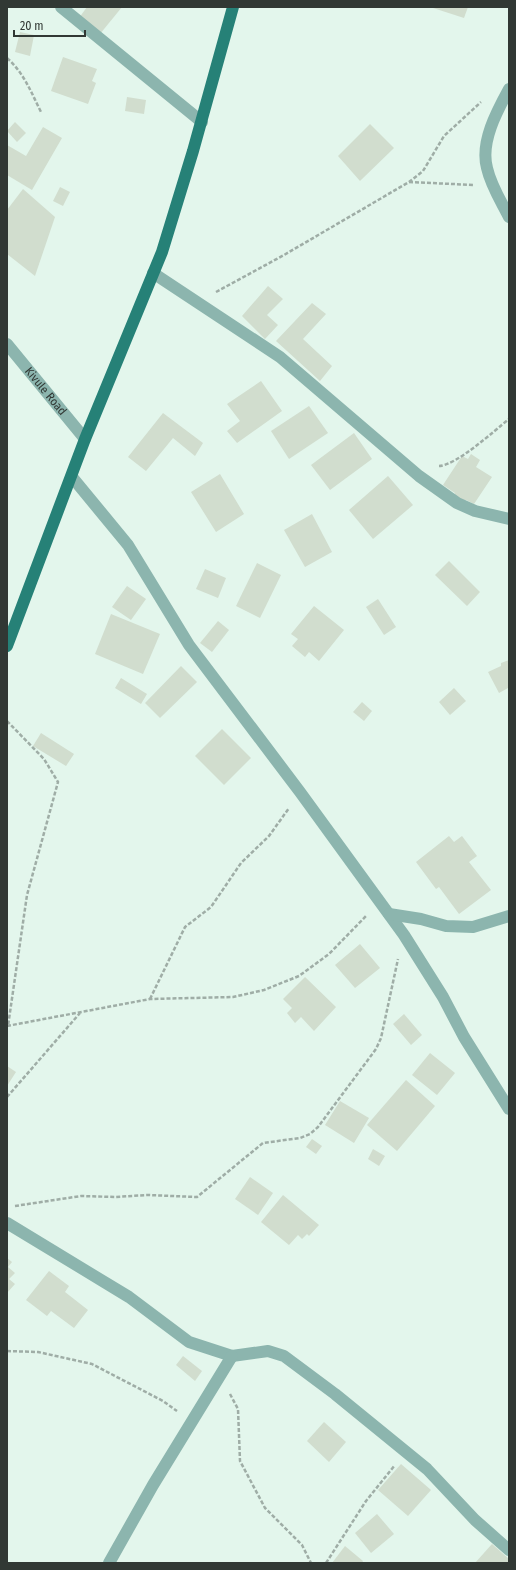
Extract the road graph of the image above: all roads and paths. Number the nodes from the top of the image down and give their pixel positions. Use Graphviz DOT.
graph roads {
  1 [pos="61,7"];
  2 [pos="233,7"];
  3 [pos="7,58"];
  4 [pos="509,88"];
  5 [pos="482,101"];
  6 [pos="41,112"];
  7 [pos="202,122"];
  8 [pos="409,182"];
  9 [pos="493,187"];
  10 [pos="509,217"];
  11 [pos="153,273"];
  12 [pos="197,303"];
  13 [pos="7,344"];
  14 [pos="509,419"];
  15 [pos="85,439"];
  16 [pos="410,468"];
  17 [pos="72,477"];
  18 [pos="509,519"];
  19 [pos="7,646"];
  20 [pos="7,721"];
  21 [pos="300,792"];
  22 [pos="380,901"];
  23 [pos="389,914"];
  24 [pos="509,916"];
  25 [pos="404,935"];
  26 [pos="150,999"];
  27 [pos="80,1013"];
  28 [pos="8,1026"];
  29 [pos="7,1097"];
  30 [pos="509,1109"];
  31 [pos="13,1207"];
  32 [pos="7,1223"];
  33 [pos="7,1351"];
  34 [pos="232,1356"];
  35 [pos="220,1375"];
  36 [pos="192,1422"];
  37 [pos="406,1452"];
  38 [pos="509,1550"];
  39 [pos="109,1563"];
  40 [pos="311,1563"];
  41 [pos="326,1563"];
  1 -- 7 [label="street"];
  2 -- 7 [label="main road"];
  3 -- 6 [label="path"];
  4 -- 9 [label="street"];
  5 -- 8 [label="path"];
  7 -- 11 [label="main road"];
  8 -- 9 [label="path"];
  8 -- 12 [label="path"];
  9 -- 10 [label="street"];
  11 -- 12 [label="street"];
  11 -- 15 [label="main road"];
  12 -- 16 [label="street"];
  13 -- 15 [label="street, Kivule Road"];
  14 -- 16 [label="path"];
  15 -- 17 [label="main road"];
  16 -- 18 [label="street"];
  17 -- 19 [label="main road"];
  17 -- 21 [label="street"];
  20 -- 28 [label="path"];
  21 -- 22 [label="street"];
  21 -- 26 [label="path"];
  22 -- 23 [label="street"];
  22 -- 26 [label="path"];
  23 -- 24 [label="street"];
  23 -- 25 [label="street"];
  25 -- 30 [label="street"];
  25 -- 31 [label="path"];
  26 -- 27 [label="path"];
  27 -- 28 [label="path"];
  27 -- 29 [label="path"];
  32 -- 34 [label="street"];
  33 -- 36 [label="path"];
  34 -- 35 [label="street"];
  34 -- 37 [label="street"];
  35 -- 36 [label="street"];
  35 -- 40 [label="path"];
  36 -- 39 [label="street"];
  37 -- 38 [label="street"];
  37 -- 41 [label="path"];
}
